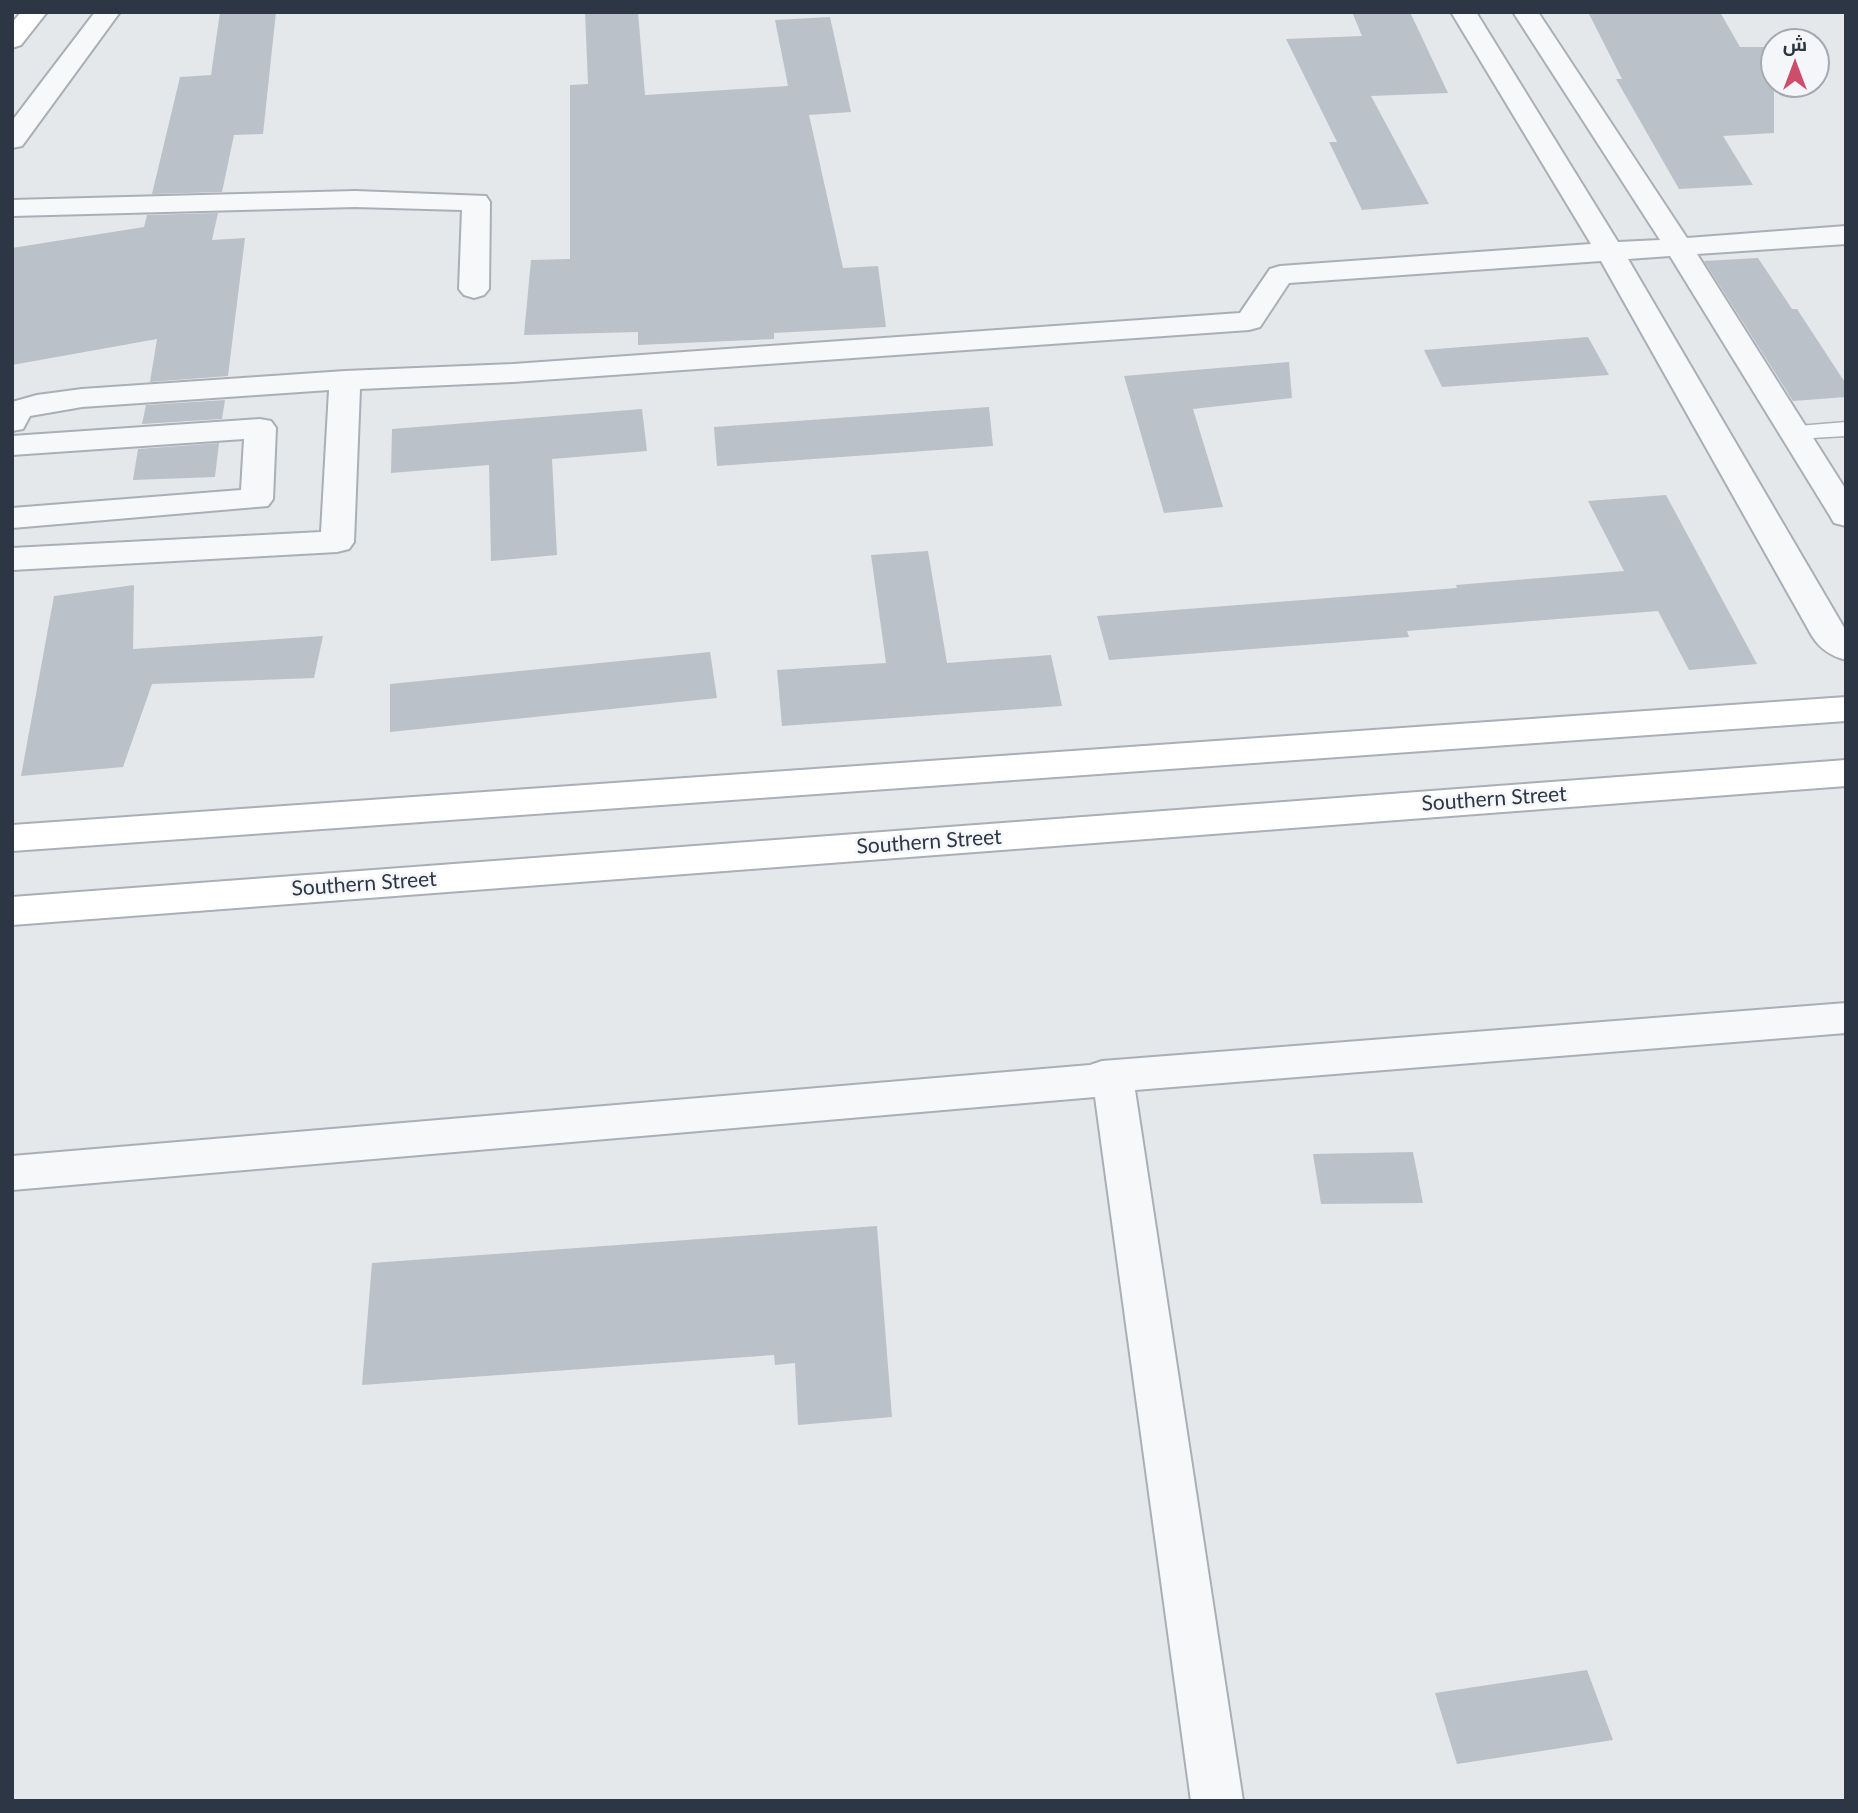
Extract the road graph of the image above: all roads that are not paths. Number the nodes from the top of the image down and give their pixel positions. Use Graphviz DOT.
graph roads {
  1 [pos="35,12"];
  2 [pos="108,12"];
  3 [pos="1463,12"];
  4 [pos="1525,12"];
  5 [pos="12,40"];
  6 [pos="12,141"];
  7 [pos="12,208"];
  8 [pos="1846,235"];
  9 [pos="1678,246"];
  10 [pos="1610,252"];
  11 [pos="474,289"];
  12 [pos="345,380"];
  13 [pos="12,422"];
  14 [pos="1846,429"];
  15 [pos="1795,432"];
  16 [pos="12,446"];
  17 [pos="1846,516"];
  18 [pos="12,518"];
  19 [pos="12,559"];
  20 [pos="1846,649"];
  21 [pos="1846,709"];
  22 [pos="1846,773"];
  23 [pos="12,838"];
  24 [pos="12,911"];
  25 [pos="1846,1017"];
  26 [pos="1113,1079"];
  27 [pos="12,1174"];
  28 [pos="1217,1801"];
  1 -- 5 [label="main road"];
  2 -- 6 [label="street"];
  3 -- 10 [label="street"];
  4 -- 9 [label="street"];
  7 -- 11 [label="street"];
  8 -- 9 [label="street"];
  9 -- 10 [label="street"];
  9 -- 15 [label="street"];
  10 -- 12 [label="street"];
  10 -- 20 [label="street"];
  12 -- 13 [label="street"];
  12 -- 19 [label="street"];
  14 -- 15 [label="lane"];
  15 -- 17 [label="street"];
  16 -- 18 [label="street"];
  21 -- 23 [label="main road"];
  22 -- 24 [label="main road, Southern Street"];
  25 -- 26 [label="street"];
  26 -- 27 [label="street"];
  26 -- 28 [label="street"];
}
